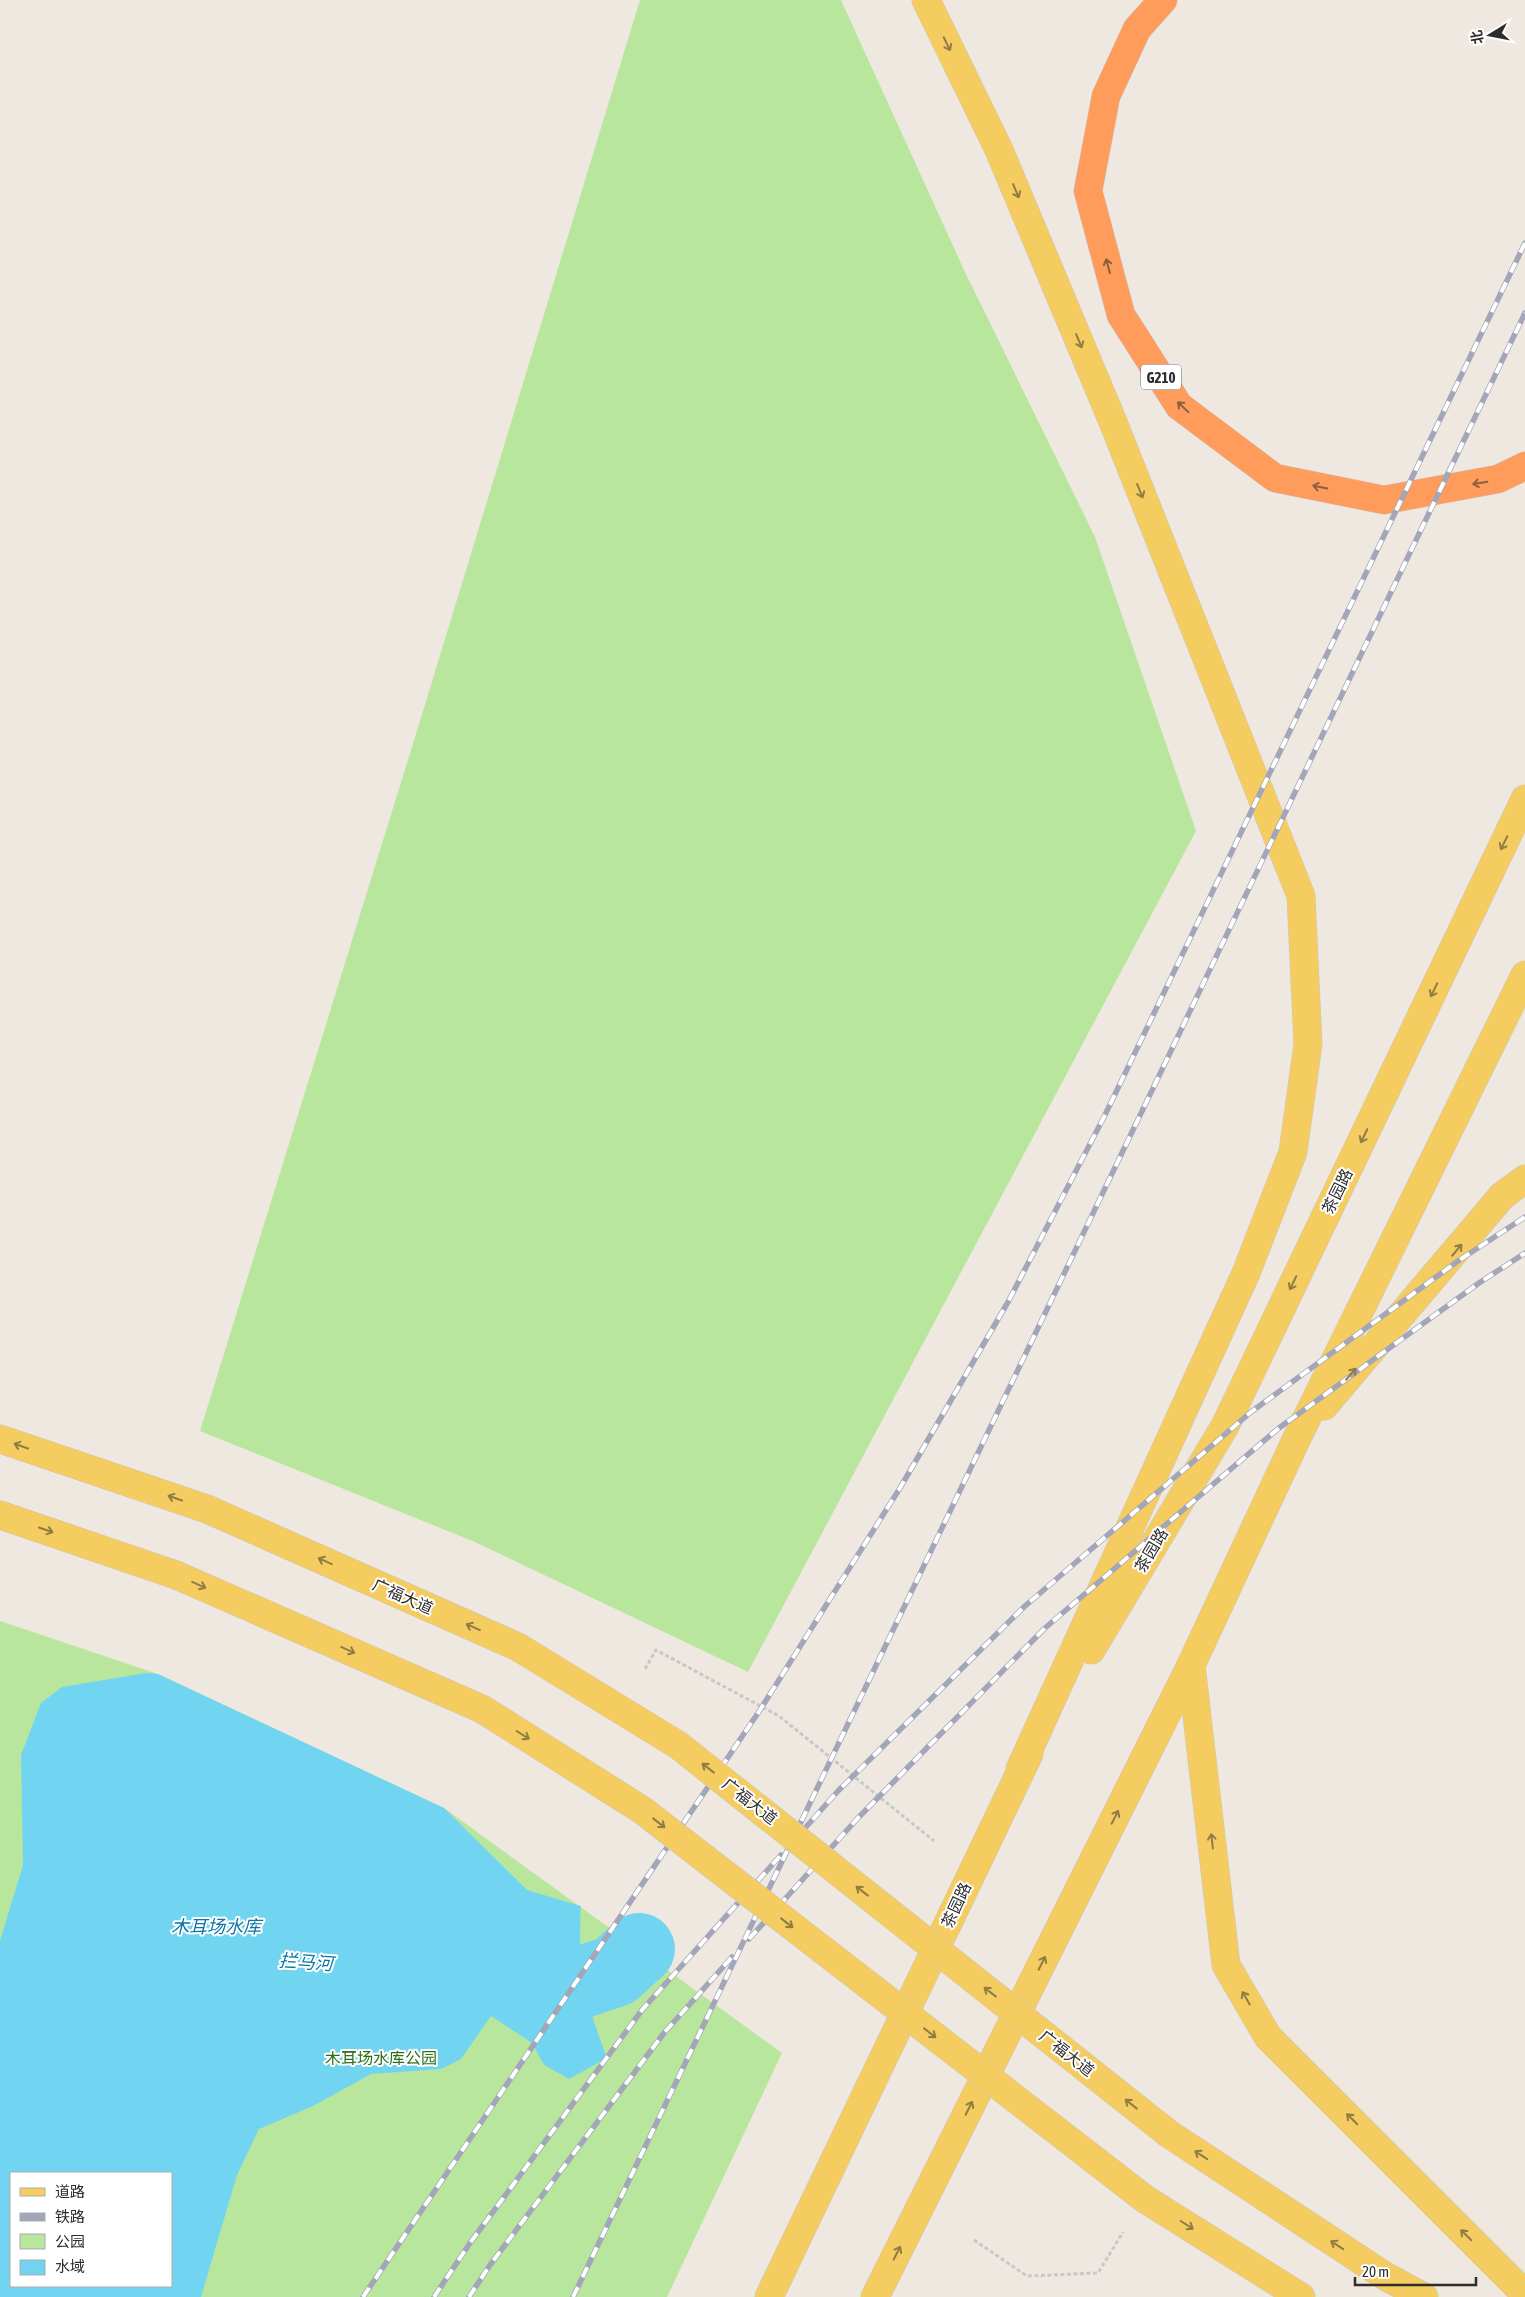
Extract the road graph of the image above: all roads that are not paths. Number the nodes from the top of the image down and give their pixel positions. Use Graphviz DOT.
graph roads {
  1 [pos="926,0"];
  2 [pos="1163,0"];
  3 [pos="1525,466"];
  4 [pos="1525,799"];
  5 [pos="1525,975"];
  6 [pos="1525,1179"];
  7 [pos="1297,1438"];
  8 [pos="0,1439"];
  9 [pos="0,1515"];
  10 [pos="1191,1665"];
  11 [pos="1020,1769"];
  12 [pos="1525,2294"];
  13 [pos="769,2297"];
  14 [pos="875,2297"];
  15 [pos="1301,2297"];
  16 [pos="1424,2297"];
  1 -- 11 [label="main road, one-way"];
  3 -- 2 [label="highway, G210, one-way"];
  4 -- 11 [label="main road, 茶园路, one-way"];
  5 -- 7 [label="main road"];
  7 -- 6 [label="main road, one-way"];
  7 -- 10 [label="main road"];
  16 -- 8 [label="main road, 广福大道, one-way, bridge"];
  9 -- 15 [label="main road, one-way, bridge"];
  12 -- 10 [label="main road, one-way"];
  14 -- 10 [label="main road, one-way"];
  11 -- 13 [label="main road, 茶园路"];
}
